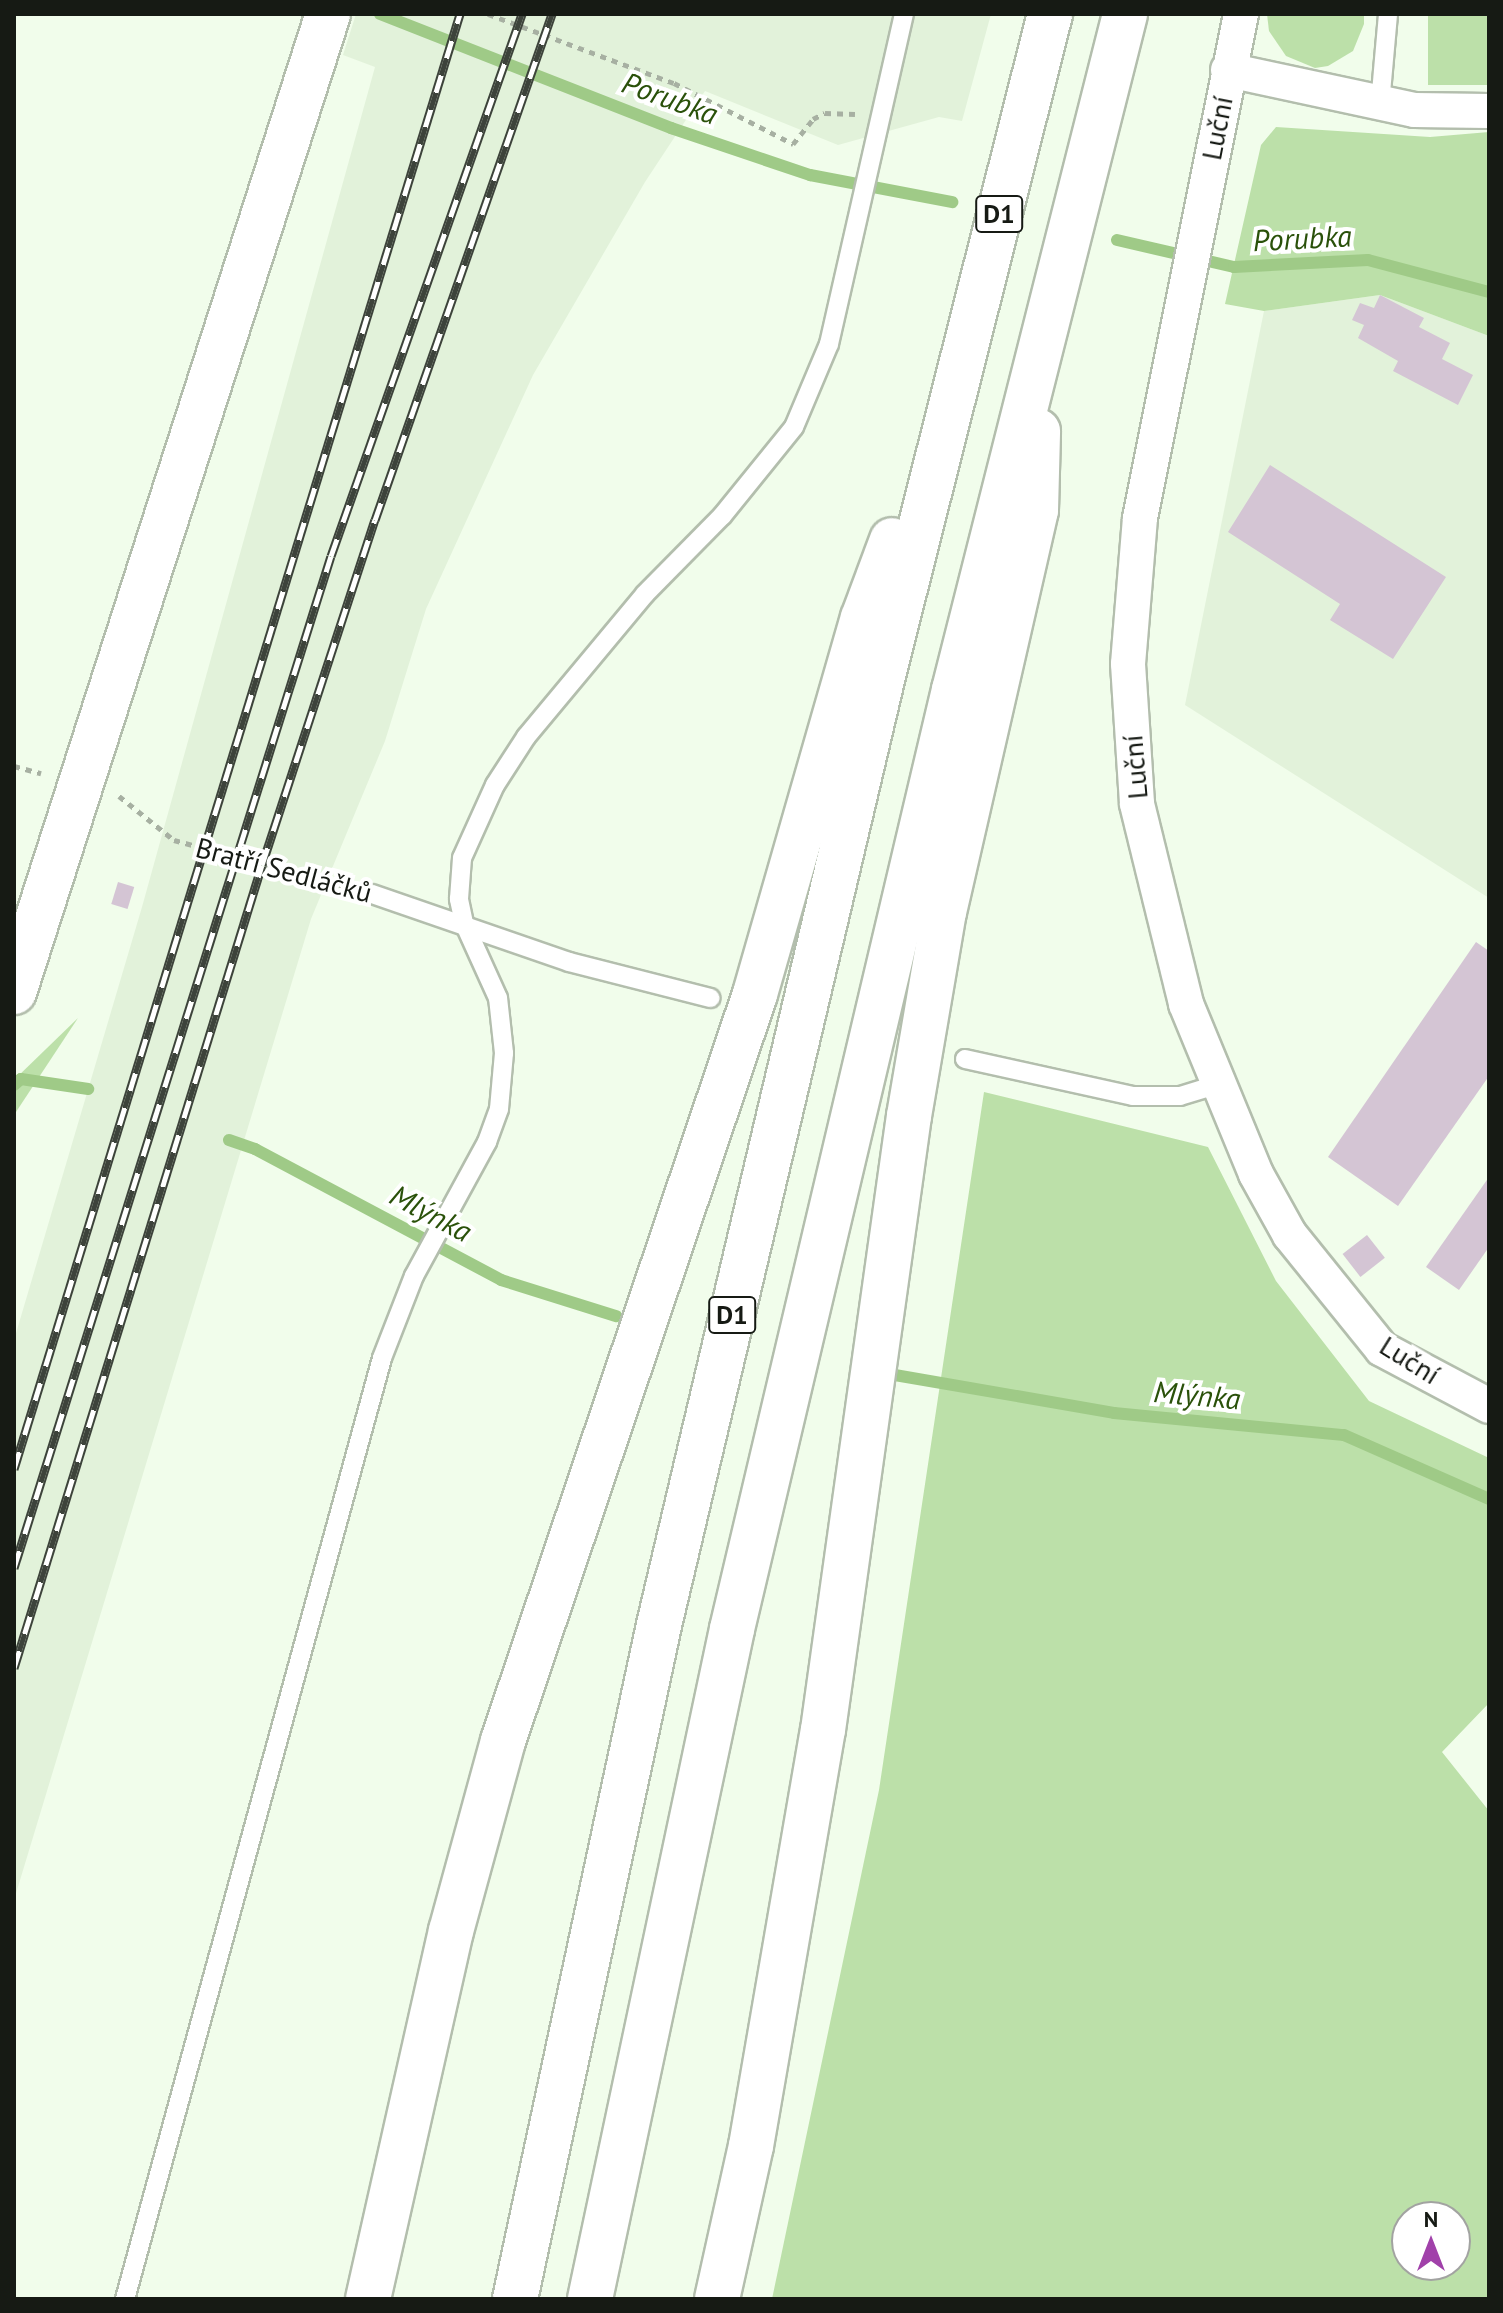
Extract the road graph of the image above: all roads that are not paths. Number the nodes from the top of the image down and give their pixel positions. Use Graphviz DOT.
graph roads {
  1 [pos="328,14"];
  2 [pos="904,14"];
  3 [pos="1050,14"];
  4 [pos="1125,14"];
  5 [pos="1241,14"];
  6 [pos="1388,14"];
  7 [pos="1228,70"];
  8 [pos="1380,104"];
  9 [pos="1489,111"];
  10 [pos="969,336"];
  11 [pos="1040,353"];
  12 [pos="372,894"];
  13 [pos="464,923"];
  14 [pos="14,992"];
  15 [pos="710,998"];
  16 [pos="965,1059"];
  17 [pos="1216,1085"];
  18 [pos="1489,1406"];
  19 [pos="125,2299"];
  20 [pos="368,2299"];
  21 [pos="515,2299"];
  22 [pos="590,2299"];
  23 [pos="717,2299"];
  1 -- 14 [label="main road"];
  2 -- 13 [label="lane"];
  3 -- 10 [label="main road, D1"];
  4 -- 11 [label="main road"];
  5 -- 7 [label="street, Luční"];
  6 -- 8 [label="lane"];
  7 -- 8 [label="street"];
  7 -- 17 [label="street, Luční"];
  8 -- 9 [label="street"];
  10 -- 20 [label="main road"];
  10 -- 21 [label="main road, D1"];
  11 -- 22 [label="main road"];
  11 -- 23 [label="main road"];
  12 -- 13 [label="lane, Bratří Sedláčků"];
  13 -- 15 [label="lane, Bratří Sedláčků"];
  13 -- 19 [label="lane"];
  16 -- 17 [label="lane"];
  17 -- 18 [label="street, Luční"];
}
